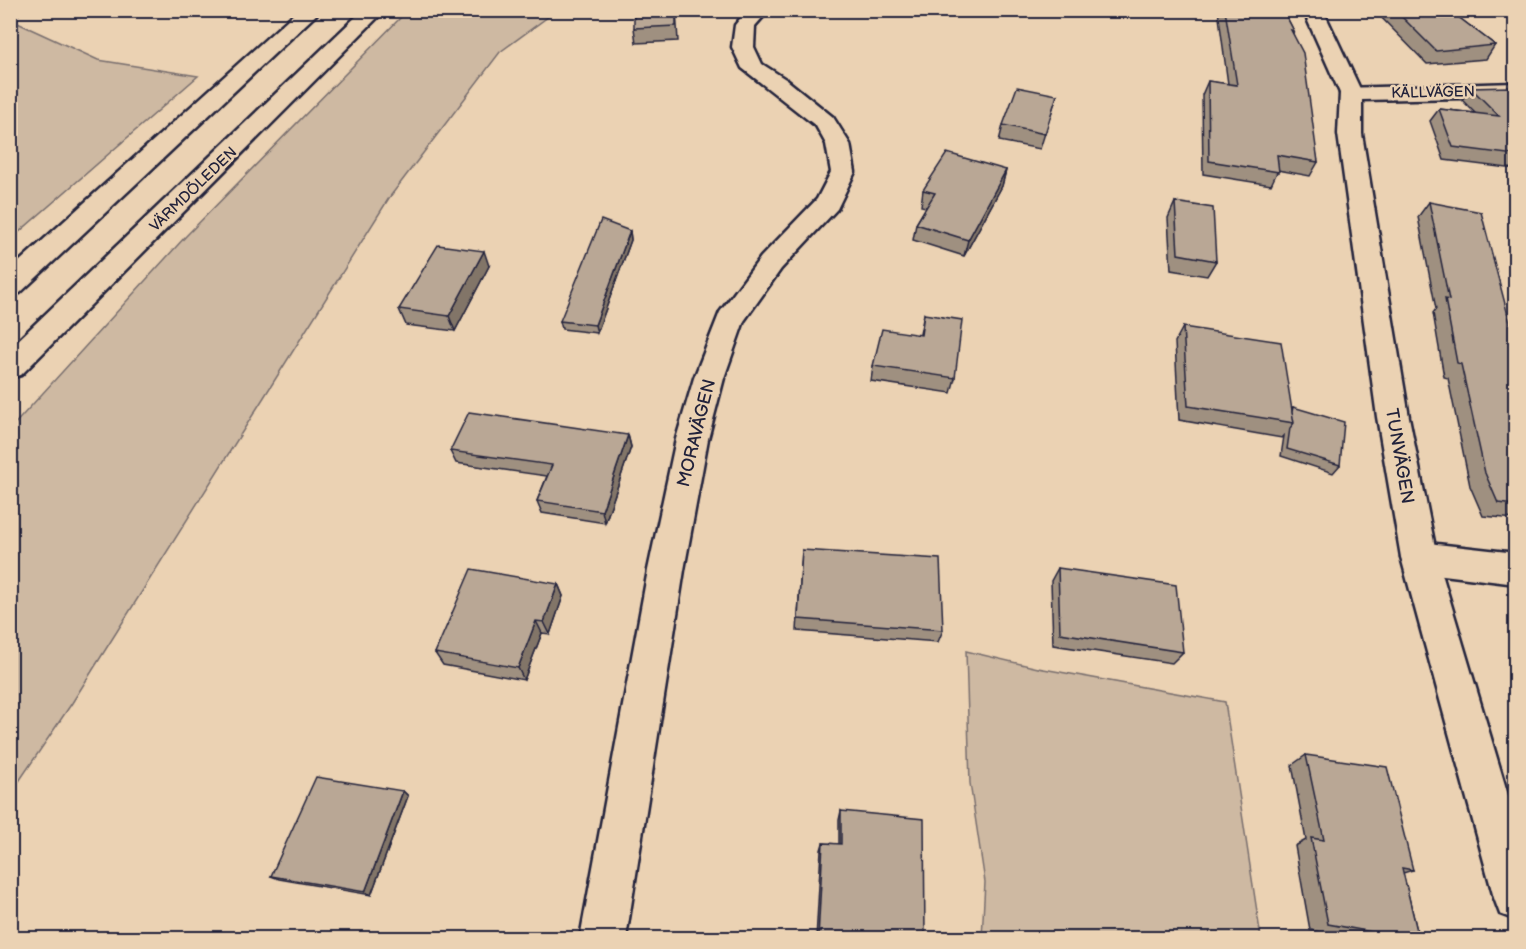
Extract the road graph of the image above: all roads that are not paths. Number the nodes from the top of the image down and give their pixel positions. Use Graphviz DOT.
graph roads {
  1 [pos="311,10"];
  2 [pos="375,10"];
  3 [pos="759,10"];
  4 [pos="1312,10"];
  5 [pos="1515,90"];
  6 [pos="1351,93"];
  7 [pos="10,286"];
  8 [pos="10,367"];
  9 [pos="1419,557"];
  10 [pos="1515,569"];
  11 [pos="1515,898"];
  12 [pos="603,939"];
  1 -- 7 [label="main road"];
  2 -- 8 [label="main road, VÄRMDÖLEDEN"];
  3 -- 12 [label="main road, MORAVÄGEN"];
  4 -- 6 [label="main road, TUNVÄGEN"];
  5 -- 6 [label="main road, KÄLLVÄGEN"];
  6 -- 9 [label="main road, TUNVÄGEN"];
  9 -- 10 [label="main road"];
  9 -- 11 [label="main road, TUNVÄGEN"];
}
